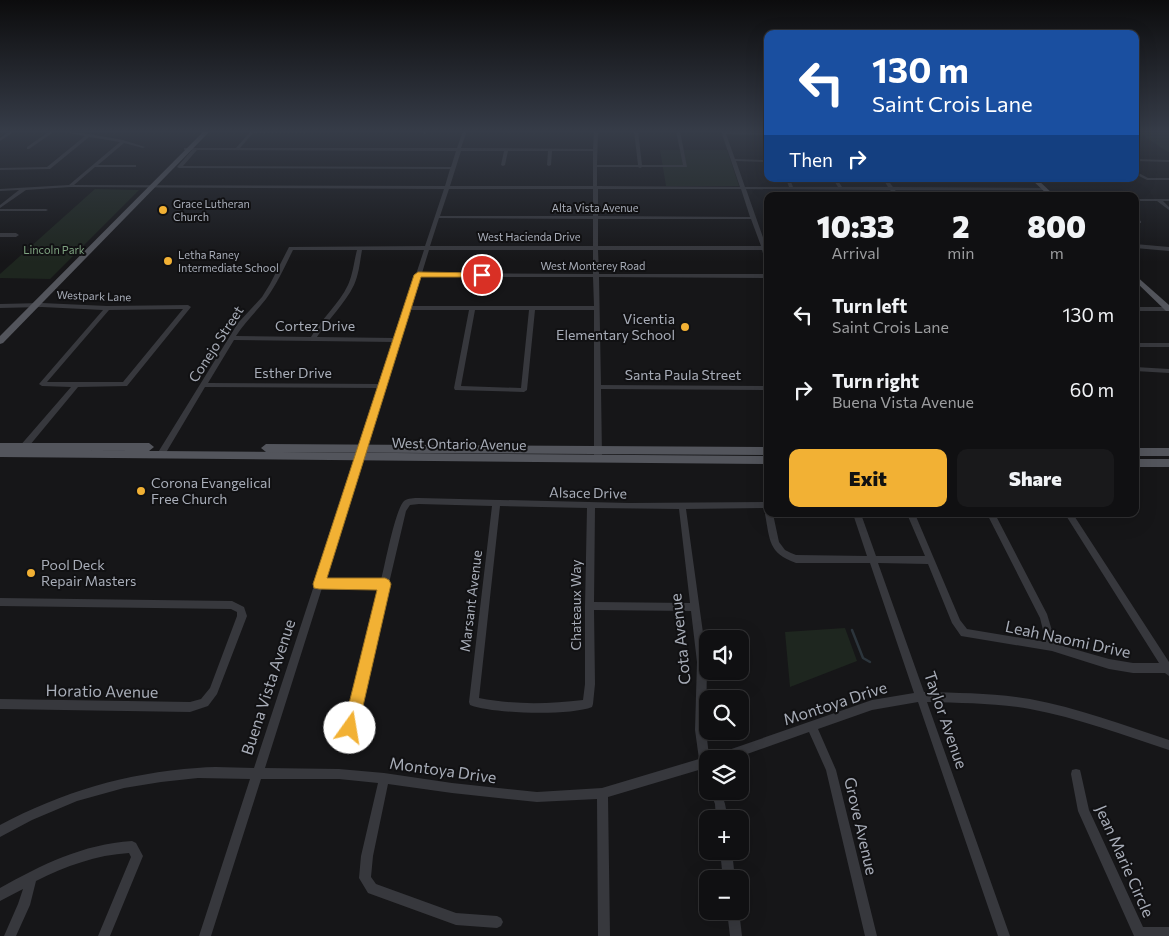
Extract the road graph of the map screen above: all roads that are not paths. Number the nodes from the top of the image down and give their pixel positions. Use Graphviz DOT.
graph roads {
  1 [pos="84,175"];
  2 [pos="163,175"];
  3 [pos="450,175"];
  4 [pos="595,175"];
  5 [pos="739,175"];
  6 [pos="1140,175"];
  7 [pos="1169,179"];
  8 [pos="790,182"];
  9 [pos="837,182"];
  10 [pos="887,182"];
  11 [pos="1037,182"];
  12 [pos="70,186"];
  13 [pos="150,187"];
  14 [pos="446,188"];
  15 [pos="595,188"];
  16 [pos="744,188"];
  17 [pos="24,189"];
  18 [pos="793,189"];
  19 [pos="842,189"];
  20 [pos="892,189"];
  21 [pos="1045,189"];
  22 [pos="0,190"];
  23 [pos="795,192"];
  24 [pos="844,192"];
  25 [pos="894,192"];
  26 [pos="1048,192"];
  27 [pos="1139,200"];
  28 [pos="1158,200"];
  29 [pos="1169,200"];
  30 [pos="0,208"];
  31 [pos="1169,209"];
  32 [pos="46,210"];
  33 [pos="436,217"];
  34 [pos="596,218"];
  35 [pos="754,218"];
  36 [pos="16,234"];
  37 [pos="0,235"];
  38 [pos="764,245"];
  39 [pos="427,246"];
  40 [pos="1139,246"];
  41 [pos="596,247"];
  42 [pos="291,248"];
  43 [pos="360,248"];
  44 [pos="764,248"];
  45 [pos="1169,249"];
  46 [pos="418,275"];
  47 [pos="596,276"];
  48 [pos="764,276"];
  49 [pos="1139,280"];
  50 [pos="32,305"];
  51 [pos="0,306"];
  52 [pos="108,308"];
  53 [pos="408,308"];
  54 [pos="532,308"];
  55 [pos="597,308"];
  56 [pos="472,309"];
  57 [pos="1139,309"];
  58 [pos="1169,309"];
  59 [pos="0,334"];
  60 [pos="233,338"];
  61 [pos="313,339"];
  62 [pos="397,340"];
  63 [pos="0,341"];
  64 [pos="1139,345"];
  65 [pos="1169,345"];
  66 [pos="1139,369"];
  67 [pos="1169,371"];
  68 [pos="76,385"];
  69 [pos="203,385"];
  70 [pos="382,386"];
  71 [pos="598,387"];
  72 [pos="764,388"];
  73 [pos="0,446"];
  74 [pos="22,450"];
  75 [pos="163,451"];
  76 [pos="764,451"];
  77 [pos="361,452"];
  78 [pos="1139,452"];
  79 [pos="1169,452"];
  80 [pos="0,453"];
  81 [pos="598,455"];
  82 [pos="764,460"];
  83 [pos="1139,463"];
  84 [pos="1169,463"];
  85 [pos="496,504"];
  86 [pos="682,504"];
  87 [pos="591,505"];
  88 [pos="764,505"];
  89 [pos="770,517"];
  90 [pos="858,517"];
  91 [pos="912,517"];
  92 [pos="992,517"];
  93 [pos="1071,517"];
  94 [pos="873,560"];
  95 [pos="930,560"];
  96 [pos="319,584"];
  97 [pos="385,584"];
  98 [pos="0,602"];
  99 [pos="589,606"];
  100 [pos="694,607"];
  101 [pos="1052,647"];
  102 [pos="1168,670"];
  103 [pos="920,696"];
  104 [pos="0,704"];
  105 [pos="588,704"];
  106 [pos="812,727"];
  107 [pos="350,728"];
  108 [pos="1169,745"];
  109 [pos="701,750"];
  110 [pos="744,750"];
  111 [pos="699,767"];
  112 [pos="257,773"];
  113 [pos="1076,774"];
  114 [pos="384,778"];
  115 [pos="602,793"];
  116 [pos="0,831"];
  117 [pos="32,876"];
  118 [pos="0,894"];
  119 [pos="734,920"];
  120 [pos="497,922"];
  121 [pos="1169,933"];
  122 [pos="1140,934"];
  123 [pos="10,936"];
  124 [pos="104,936"];
  125 [pos="205,936"];
  126 [pos="604,936"];
  127 [pos="736,936"];
  128 [pos="871,936"];
  129 [pos="1004,936"];
  1 -- 12 [label="street"];
  2 -- 13 [label="main road"];
  3 -- 14 [label="street, Buena Vista Avenue"];
  4 -- 15 [label="street"];
  5 -- 16 [label="street"];
  6 -- 7 [label="street"];
  8 -- 18 [label="street"];
  9 -- 19 [label="street"];
  10 -- 20 [label="street"];
  11 -- 21 [label="main road"];
  12 -- 13 [label="street"];
  12 -- 17 [label="street"];
  13 -- 14 [label="street"];
  13 -- 50 [label="main road"];
  14 -- 15 [label="street"];
  14 -- 33 [label="street, Buena Vista Avenue"];
  15 -- 16 [label="street"];
  15 -- 34 [label="street"];
  16 -- 18 [label="street"];
  16 -- 35 [label="street"];
  17 -- 22 [label="street"];
  17 -- 30 [label="street"];
  18 -- 19 [label="street"];
  18 -- 23 [label="street"];
  19 -- 20 [label="street"];
  19 -- 24 [label="street"];
  20 -- 21 [label="street"];
  20 -- 25 [label="street"];
  21 -- 26 [label="main road"];
  27 -- 28 [label="street"];
  28 -- 29 [label="street"];
  28 -- 31 [label="street"];
  30 -- 32 [label="street"];
  33 -- 34 [label="street, Alta Vista Avenue"];
  33 -- 39 [label="street, Buena Vista Avenue"];
  34 -- 35 [label="street, Alta Vista Avenue"];
  34 -- 41 [label="street"];
  35 -- 38 [label="street"];
  36 -- 37 [label="street"];
  39 -- 41 [label="street, West Hacienda Drive"];
  39 -- 43 [label="street, West Hacienda Drive"];
  39 -- 46 [label="street, Buena Vista Avenue"];
  40 -- 45 [label="street"];
  41 -- 44 [label="street, West Hacienda Drive"];
  41 -- 47 [label="street"];
  42 -- 43 [label="street, West Hacienda Drive"];
  42 -- 60 [label="street, Conejo Street"];
  43 -- 61 [label="street"];
  46 -- 47 [label="street, West Monterey Road"];
  46 -- 53 [label="street, Buena Vista Avenue"];
  47 -- 48 [label="street, West Monterey Road"];
  47 -- 55 [label="street"];
  49 -- 58 [label="main road"];
  50 -- 51 [label="street, Westpark Lane"];
  50 -- 52 [label="street, Westpark Lane"];
  50 -- 59 [label="main road"];
  50 -- 63 [label="main road"];
  52 -- 68 [label="street"];
  52 -- 68 [label="street, Westpark Lane"];
  53 -- 56 [label="street"];
  53 -- 62 [label="street, Buena Vista Avenue"];
  54 -- 55 [label="street"];
  54 -- 56 [label="street"];
  54 -- 56 [label="street"];
  55 -- 71 [label="street"];
  57 -- 58 [label="street"];
  60 -- 61 [label="street, Cortez Drive"];
  60 -- 69 [label="street, Conejo Street"];
  61 -- 62 [label="street, Cortez Drive"];
  62 -- 70 [label="street, Buena Vista Avenue"];
  64 -- 65 [label="street"];
  66 -- 67 [label="street"];
  68 -- 74 [label="street"];
  69 -- 70 [label="street, Esther Drive"];
  69 -- 75 [label="street, Conejo Street"];
  70 -- 77 [label="street, Buena Vista Avenue"];
  71 -- 72 [label="street, Santa Paula Street"];
  71 -- 81 [label="street"];
  73 -- 74 [label="main road, West Ontario Avenue"];
  74 -- 75 [label="main road, West Ontario Avenue"];
  74 -- 80 [label="main road, West Ontario Avenue"];
  75 -- 77 [label="main road, West Ontario Avenue"];
  76 -- 81 [label="main road, West Ontario Avenue"];
  77 -- 81 [label="main road, West Ontario Avenue"];
  77 -- 96 [label="street, Buena Vista Avenue"];
  78 -- 79 [label="main road"];
  81 -- 82 [label="main road, West Ontario Avenue"];
  83 -- 84 [label="main road"];
  85 -- 87 [label="street, Alsace Drive"];
  85 -- 97 [label="street, Alsace Drive"];
  85 -- 105 [label="street, Marsant Avenue"];
  86 -- 87 [label="street, Alsace Drive"];
  86 -- 88 [label="street, Alsace Drive"];
  86 -- 100 [label="street, Cota Avenue"];
  87 -- 99 [label="street, Chateaux Way"];
  89 -- 94 [label="street"];
  90 -- 94 [label="street, Taylor Avenue"];
  91 -- 95 [label="street"];
  92 -- 101 [label="street"];
  93 -- 102 [label="street"];
  94 -- 95 [label="street"];
  94 -- 103 [label="street, Taylor Avenue"];
  95 -- 101 [label="street, Leah Naomi Drive"];
  96 -- 97 [label="street"];
  96 -- 112 [label="street, Buena Vista Avenue"];
  97 -- 107 [label="street"];
  98 -- 104 [label="street, Horatio Avenue"];
  99 -- 100 [label="street"];
  99 -- 105 [label="street, Chateaux Way"];
  100 -- 109 [label="street, Cota Avenue"];
  101 -- 102 [label="street, Leah Naomi Drive"];
  103 -- 106 [label="street, Montoya Drive"];
  103 -- 108 [label="street, Montoya Drive"];
  103 -- 129 [label="street, Taylor Avenue"];
  106 -- 110 [label="street, Montoya Drive"];
  106 -- 128 [label="street, Grove Avenue"];
  111 -- 115 [label="street, Montoya Drive"];
  112 -- 114 [label="street, Montoya Drive"];
  112 -- 116 [label="street, Montoya Drive"];
  112 -- 125 [label="street, Buena Vista Avenue"];
  113 -- 122 [label="street, Jean Marie Circle"];
  114 -- 115 [label="street, Montoya Drive"];
  114 -- 120 [label="street"];
  115 -- 126 [label="street"];
  117 -- 118 [label="street"];
  117 -- 123 [label="street"];
  117 -- 124 [label="street"];
  119 -- 127 [label="street"];
  121 -- 122 [label="street"];
}
